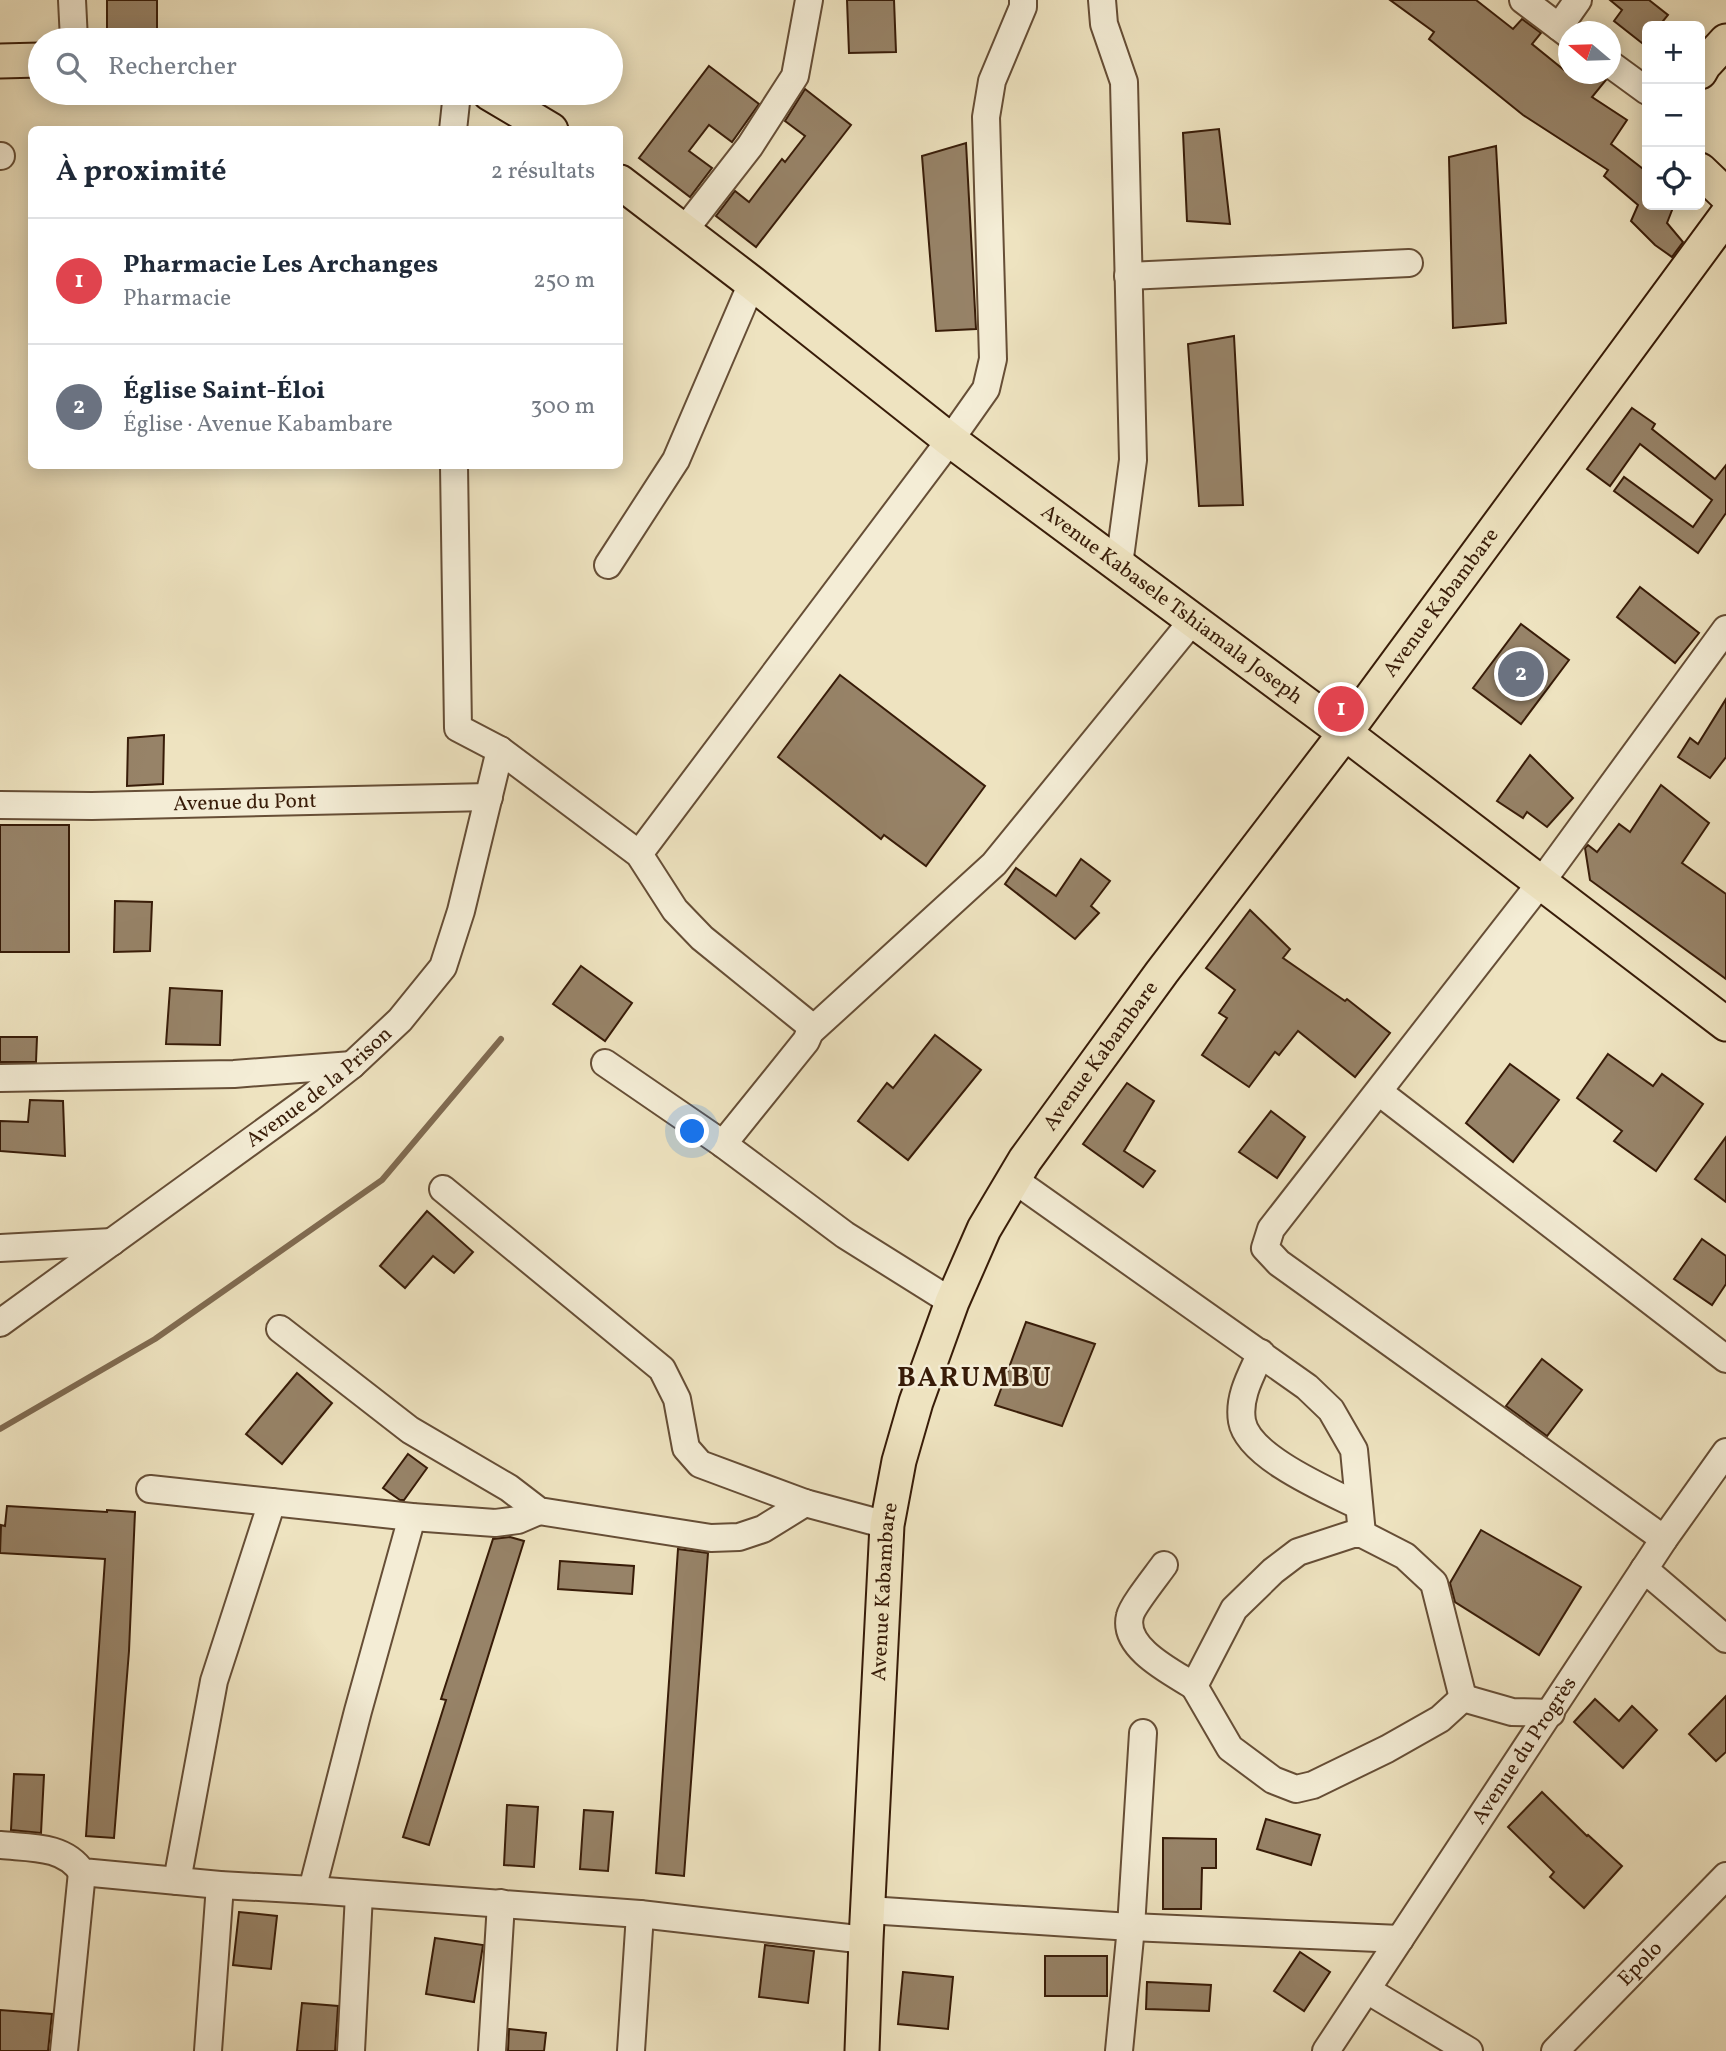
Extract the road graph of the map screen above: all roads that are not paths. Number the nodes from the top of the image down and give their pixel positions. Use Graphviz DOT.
graph roads {
  1 [pos="72,0"];
  2 [pos="809,0"];
  3 [pos="1023,0"];
  4 [pos="1102,0"];
  5 [pos="1522,0"];
  6 [pos="1578,0"];
  7 [pos="1568,21"];
  8 [pos="1558,26"];
  9 [pos="73,28"];
  10 [pos="1726,41"];
  11 [pos="28,60"];
  12 [pos="0,61"];
  13 [pos="1705,64"];
  14 [pos="1621,72"];
  15 [pos="1642,87"];
  16 [pos="456,105"];
  17 [pos="509,105"];
  18 [pos="453,126"];
  19 [pos="544,126"];
  20 [pos="1705,175"];
  21 [pos="623,184"];
  22 [pos="1726,195"];
  23 [pos="1726,216"];
  24 [pos="684,232"];
  25 [pos="1409,263"];
  26 [pos="1128,276"];
  27 [pos="752,283"];
  28 [pos="950,440"];
  29 [pos="454,469"];
  30 [pos="608,565"];
  31 [pos="1119,565"];
  32 [pos="1193,620"];
  33 [pos="1726,629"];
  34 [pos="1345,733"];
  35 [pos="500,750"];
  36 [pos="489,796"];
  37 [pos="0,805"];
  38 [pos="639,854"];
  39 [pos="1542,881"];
  40 [pos="1723,1017"];
  41 [pos="810,1032"];
  42 [pos="605,1063"];
  43 [pos="352,1065"];
  44 [pos="0,1078"];
  45 [pos="1379,1092"];
  46 [pos="723,1144"];
  47 [pos="1013,1179"];
  48 [pos="443,1189"];
  49 [pos="112,1242"];
  50 [pos="0,1248"];
  51 [pos="952,1302"];
  52 [pos="0,1323"];
  53 [pos="280,1329"];
  54 [pos="1261,1353"];
  55 [pos="1726,1359"];
  56 [pos="1726,1452"];
  57 [pos="150,1489"];
  58 [pos="272,1502"];
  59 [pos="804,1503"];
  60 [pos="1359,1506"];
  61 [pos="539,1511"];
  62 [pos="412,1517"];
  63 [pos="887,1525"];
  64 [pos="1362,1534"];
  65 [pos="1664,1539"];
  66 [pos="1164,1565"];
  67 [pos="1644,1569"];
  68 [pos="1726,1639"];
  69 [pos="1194,1686"];
  70 [pos="1463,1698"];
  71 [pos="1551,1713"];
  72 [pos="1143,1732"];
  73 [pos="0,1845"];
  74 [pos="82,1872"];
  75 [pos="1726,1876"];
  76 [pos="177,1881"];
  77 [pos="219,1885"];
  78 [pos="312,1890"];
  79 [pos="359,1894"];
  80 [pos="501,1903"];
  81 [pos="640,1914"];
  82 [pos="867,1925"];
  83 [pos="1131,1927"];
  84 [pos="1400,1939"];
  85 [pos="1367,1990"];
  86 [pos="1437,2043"];
  87 [pos="64,2051"];
  88 [pos="208,2051"];
  89 [pos="351,2051"];
  90 [pos="492,2051"];
  91 [pos="631,2051"];
  92 [pos="862,2051"];
  93 [pos="1119,2051"];
  94 [pos="1326,2051"];
  95 [pos="1469,2051"];
  96 [pos="1555,2051"];
  1 -- 9 [label="street"];
  2 -- 24 [label="street"];
  3 -- 28 [label="street"];
  4 -- 26 [label="street"];
  5 -- 8 [label="street"];
  6 -- 7 [label="street"];
  10 -- 13 [label="main road"];
  11 -- 12 [label="main road"];
  14 -- 15 [label="street"];
  16 -- 18 [label="street"];
  17 -- 19 [label="main road"];
  20 -- 22 [label="main road"];
  21 -- 24 [label="main road, Avenue Kabasele Tshiamala Joseph"];
  23 -- 34 [label="main road, Avenue Kabambare"];
  24 -- 27 [label="main road, Avenue Kabasele Tshiamala Joseph"];
  25 -- 26 [label="street"];
  26 -- 31 [label="street"];
  27 -- 28 [label="main road, Avenue Kabasele Tshiamala Joseph"];
  27 -- 30 [label="street"];
  28 -- 31 [label="main road, Avenue Kabasele Tshiamala Joseph"];
  28 -- 38 [label="street"];
  29 -- 35 [label="street"];
  31 -- 32 [label="main road, Avenue Kabasele Tshiamala Joseph"];
  32 -- 34 [label="main road, Avenue Kabasele Tshiamala Joseph"];
  32 -- 41 [label="street"];
  33 -- 39 [label="street"];
  34 -- 39 [label="main road, Avenue Kabasele Tshiamala Joseph"];
  34 -- 47 [label="main road, Avenue Kabambare"];
  35 -- 36 [label="street, Avenue de la Prison"];
  35 -- 38 [label="street"];
  36 -- 37 [label="street, Avenue du Pont"];
  36 -- 43 [label="street, Avenue de la Prison"];
  38 -- 41 [label="street"];
  39 -- 40 [label="main road, Avenue Kabasele Tshiamala Joseph"];
  39 -- 45 [label="street"];
  41 -- 46 [label="street"];
  42 -- 46 [label="street"];
  43 -- 44 [label="street"];
  43 -- 49 [label="street, Avenue de la Prison"];
  45 -- 55 [label="street"];
  45 -- 65 [label="street"];
  46 -- 51 [label="street"];
  47 -- 51 [label="main road, Avenue Kabambare"];
  47 -- 54 [label="street"];
  48 -- 59 [label="street"];
  49 -- 50 [label="street"];
  49 -- 52 [label="street, Avenue de la Prison"];
  51 -- 63 [label="main road, Avenue Kabambare"];
  53 -- 61 [label="street"];
  54 -- 60 [label="street"];
  54 -- 60 [label="street"];
  56 -- 65 [label="street, Avenue du Progrès"];
  57 -- 58 [label="street"];
  58 -- 62 [label="street"];
  58 -- 76 [label="street"];
  59 -- 61 [label="street"];
  59 -- 63 [label="street"];
  60 -- 64 [label="street"];
  61 -- 62 [label="street"];
  62 -- 78 [label="street"];
  63 -- 82 [label="main road, Avenue Kabambare"];
  64 -- 69 [label="street"];
  64 -- 70 [label="street"];
  65 -- 67 [label="street, Avenue du Progrès"];
  66 -- 69 [label="street"];
  67 -- 68 [label="street"];
  67 -- 71 [label="street, Avenue du Progrès"];
  69 -- 70 [label="street"];
  70 -- 71 [label="street"];
  71 -- 84 [label="street, Avenue du Progrès"];
  72 -- 83 [label="street"];
  73 -- 74 [label="street"];
  74 -- 76 [label="street"];
  74 -- 87 [label="street"];
  75 -- 96 [label="street, Epolo"];
  76 -- 77 [label="street"];
  77 -- 78 [label="street"];
  77 -- 88 [label="street"];
  78 -- 79 [label="street"];
  79 -- 80 [label="street"];
  79 -- 89 [label="street"];
  80 -- 81 [label="street"];
  80 -- 90 [label="street"];
  81 -- 82 [label="street"];
  81 -- 91 [label="street"];
  82 -- 83 [label="street"];
  82 -- 92 [label="main road, Avenue Kabambare"];
  83 -- 84 [label="street"];
  83 -- 93 [label="street"];
  84 -- 85 [label="street, Avenue du Progrès"];
  85 -- 86 [label="street"];
  85 -- 94 [label="street, Avenue du Progrès"];
  86 -- 95 [label="street"];
}
